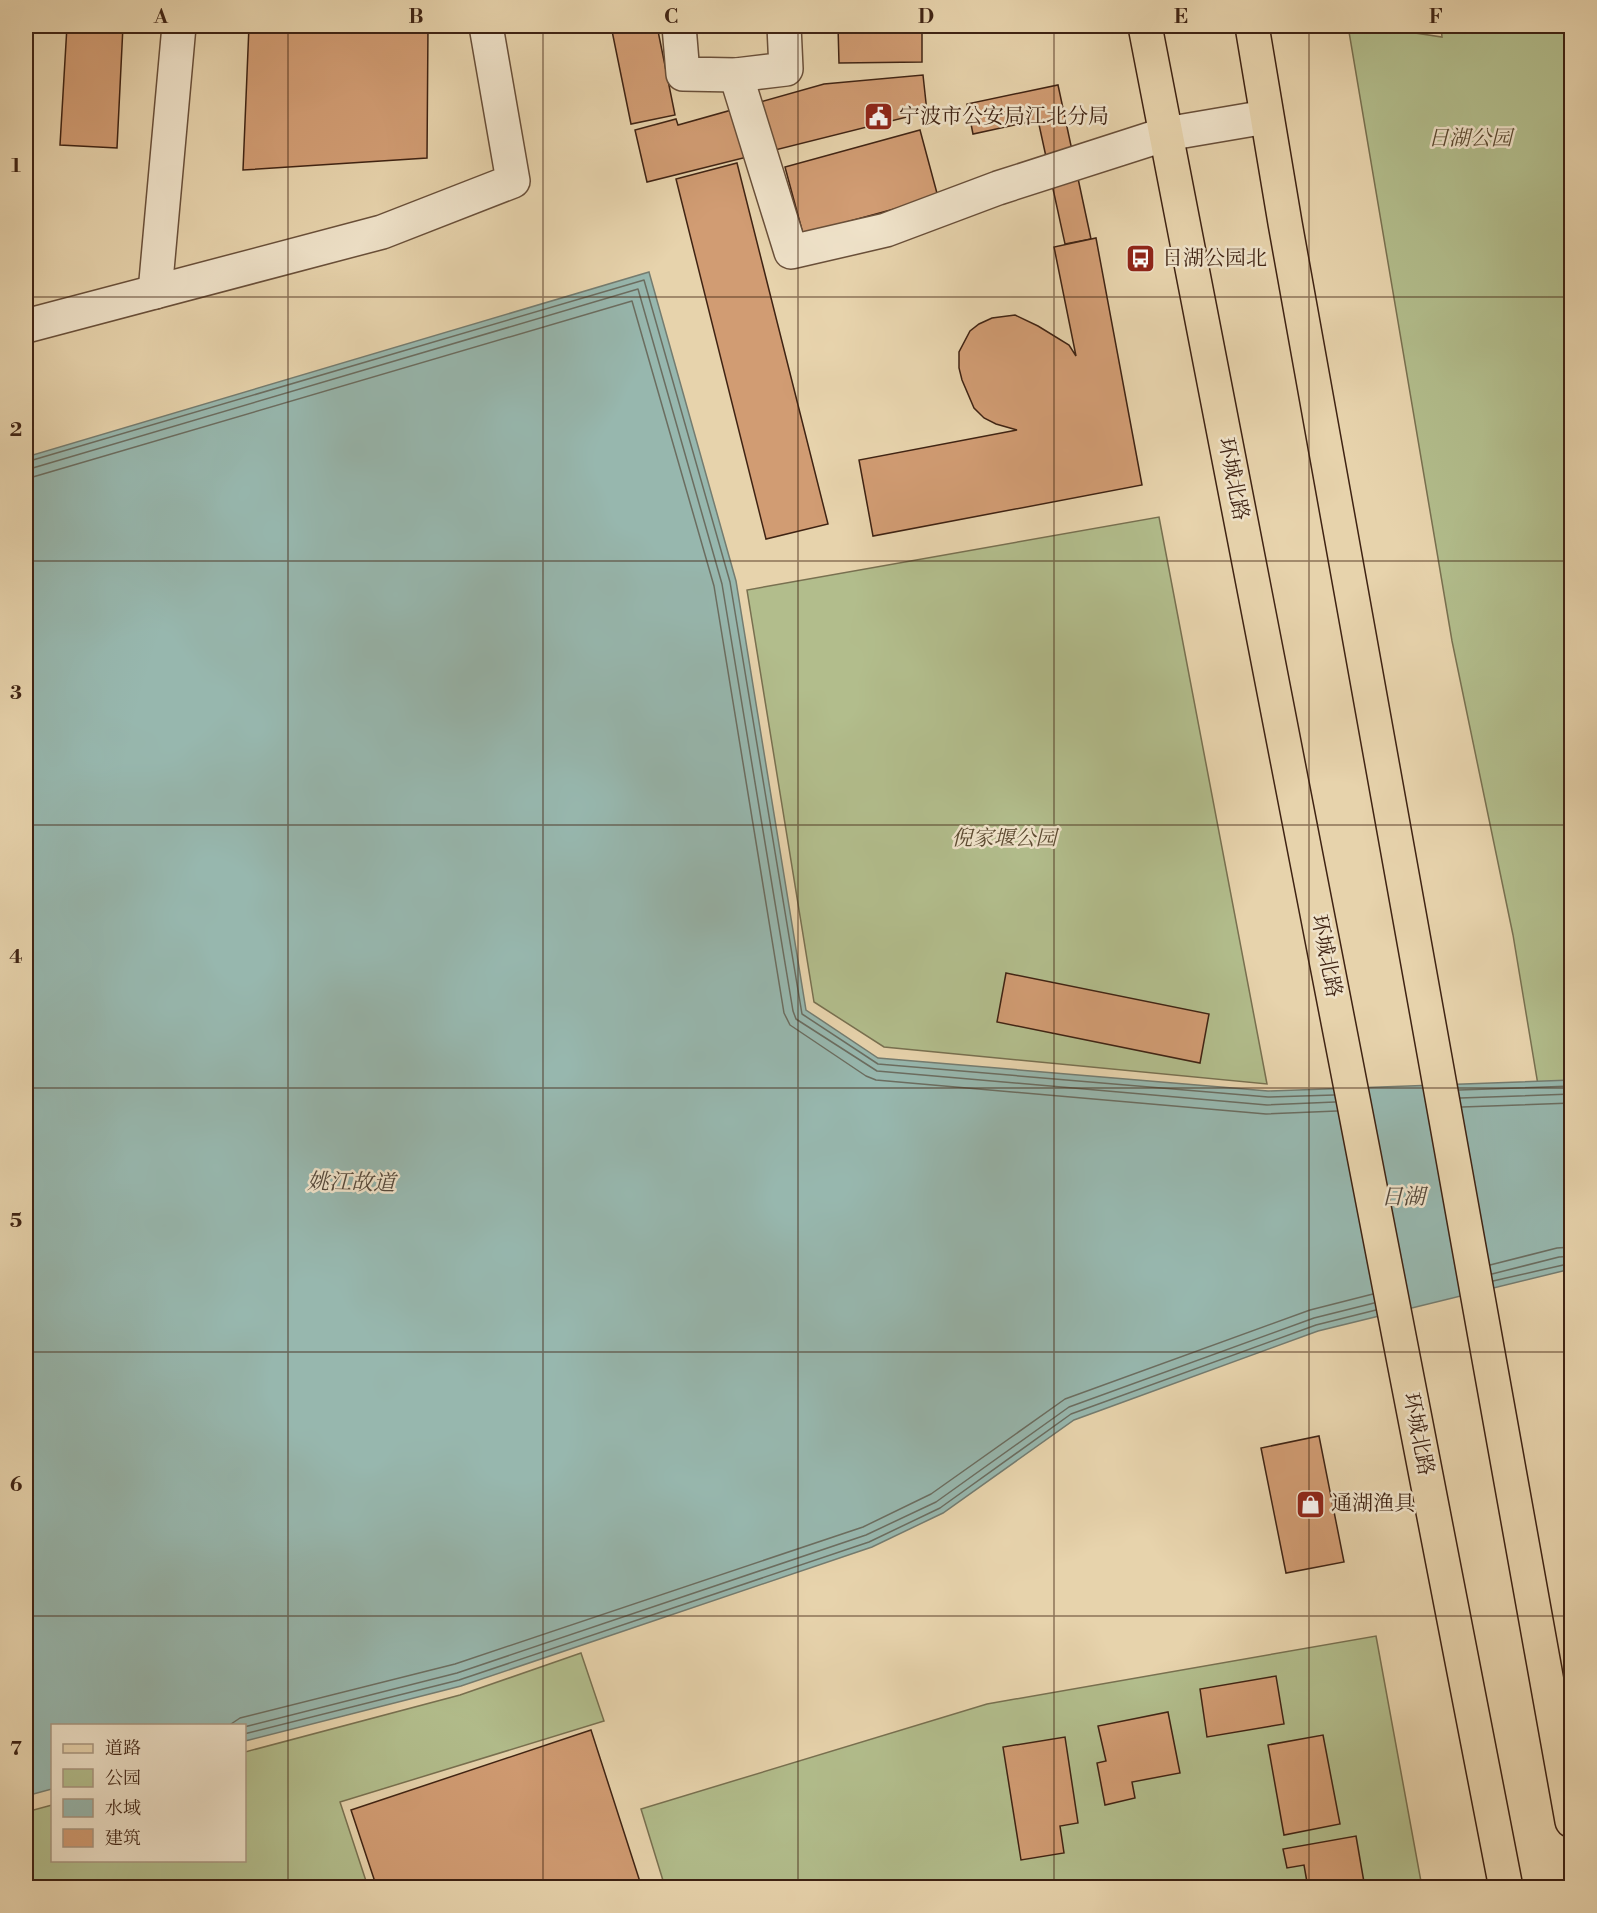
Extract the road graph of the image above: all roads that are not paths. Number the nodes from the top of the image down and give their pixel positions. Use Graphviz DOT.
graph roads {
  1 [pos="179,26"];
  2 [pos="486,26"];
  3 [pos="679,26"];
  4 [pos="784,26"];
  5 [pos="1145,26"];
  6 [pos="1252,26"];
  7 [pos="736,75"];
  8 [pos="1266,117"];
  9 [pos="1166,134"];
  10 [pos="155,292"];
  11 [pos="26,326"];
  12 [pos="1572,1821"];
  13 [pos="1506,1887"];
  1 -- 10 [label="street"];
  2 -- 10 [label="street"];
  3 -- 7 [label="street"];
  4 -- 7 [label="street"];
  5 -- 9 [label="main road, 环城北路"];
  6 -- 8 [label="main road"];
  7 -- 9 [label="street"];
  8 -- 9 [label="street"];
  8 -- 12 [label="main road"];
  9 -- 13 [label="main road, 环城北路"];
  10 -- 11 [label="street"];
}
